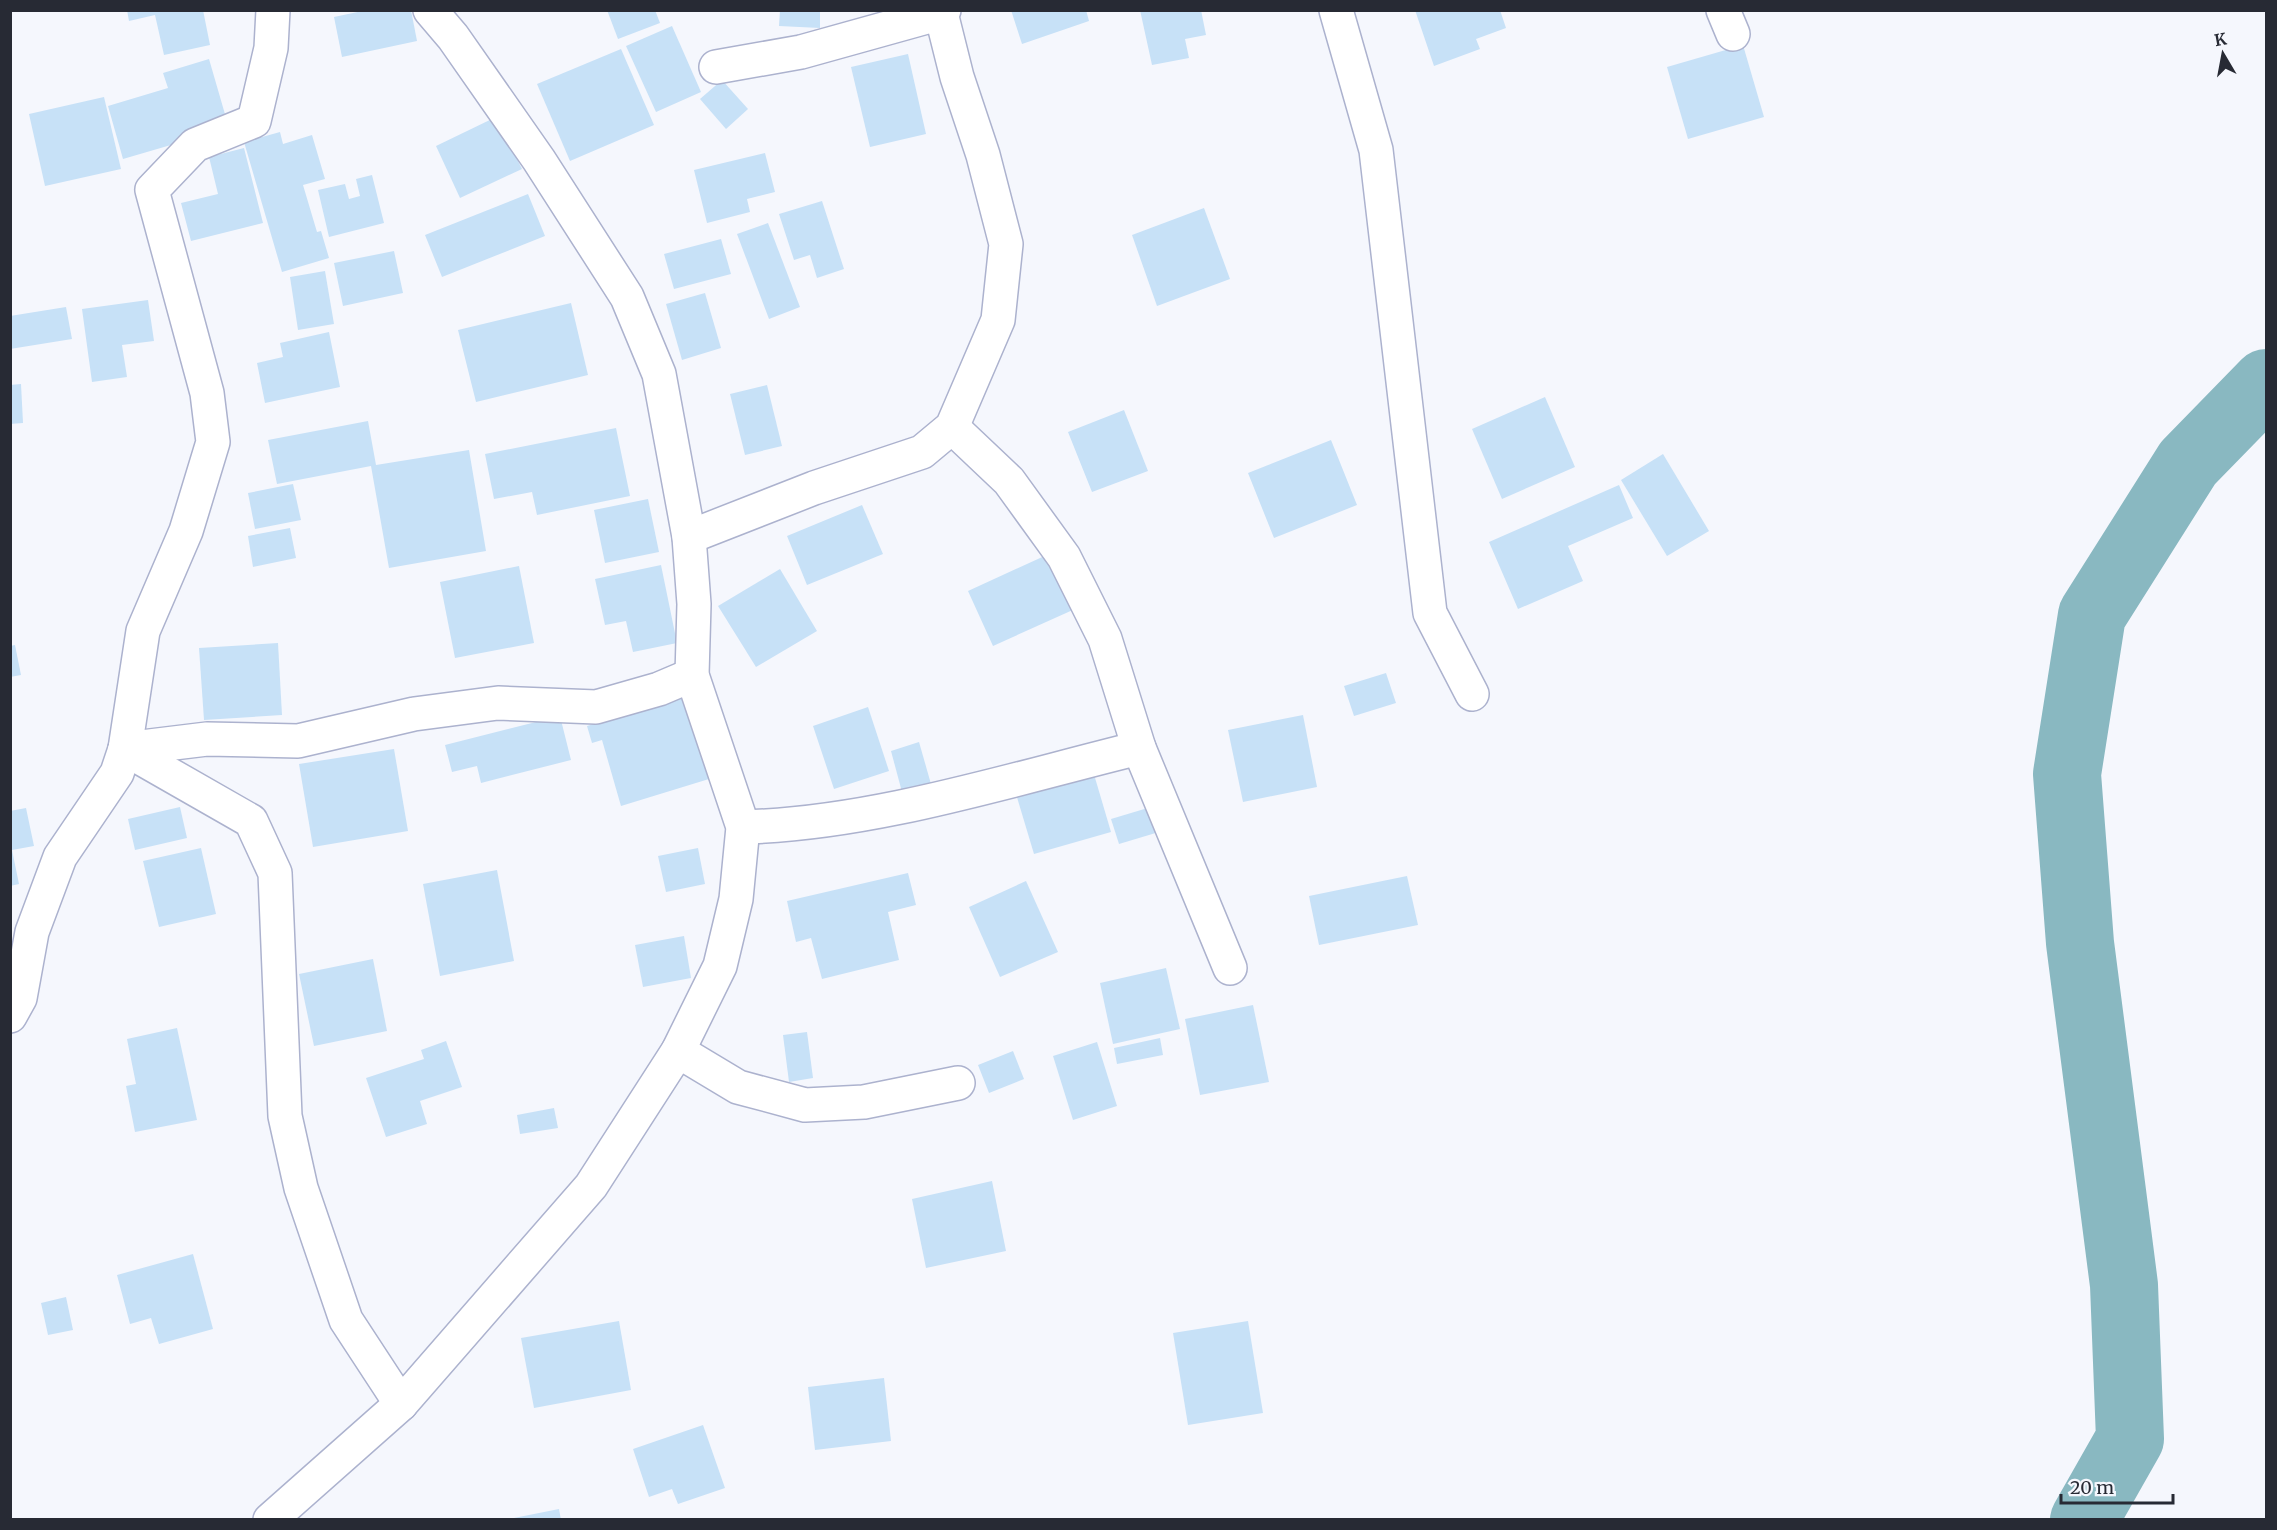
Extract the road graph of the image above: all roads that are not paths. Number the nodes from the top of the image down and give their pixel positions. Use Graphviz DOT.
graph roads {
  1 [pos="273,10"];
  2 [pos="430,10"];
  3 [pos="1336,10"];
  4 [pos="943,12"];
  5 [pos="716,67"];
  6 [pos="952,427"];
  7 [pos="689,537"];
  8 [pos="692,675"];
  9 [pos="1472,694"];
  10 [pos="1139,748"];
  11 [pos="125,749"];
  12 [pos="743,827"];
  13 [pos="1230,968"];
  14 [pos="10,1016"];
  15 [pos="678,1051"];
  16 [pos="958,1083"];
  17 [pos="401,1404"];
  18 [pos="270,1520"];
  1 -- 11 [label="street"];
  2 -- 7 [label="street"];
  3 -- 9 [label="street"];
  4 -- 5 [label="street"];
  4 -- 6 [label="street"];
  6 -- 7 [label="street"];
  6 -- 10 [label="street"];
  7 -- 8 [label="street"];
  8 -- 11 [label="street"];
  8 -- 12 [label="street"];
  10 -- 12 [label="street"];
  10 -- 13 [label="street"];
  11 -- 14 [label="street"];
  11 -- 17 [label="street"];
  12 -- 15 [label="street"];
  15 -- 16 [label="street"];
  15 -- 17 [label="street"];
  17 -- 18 [label="street"];
}
